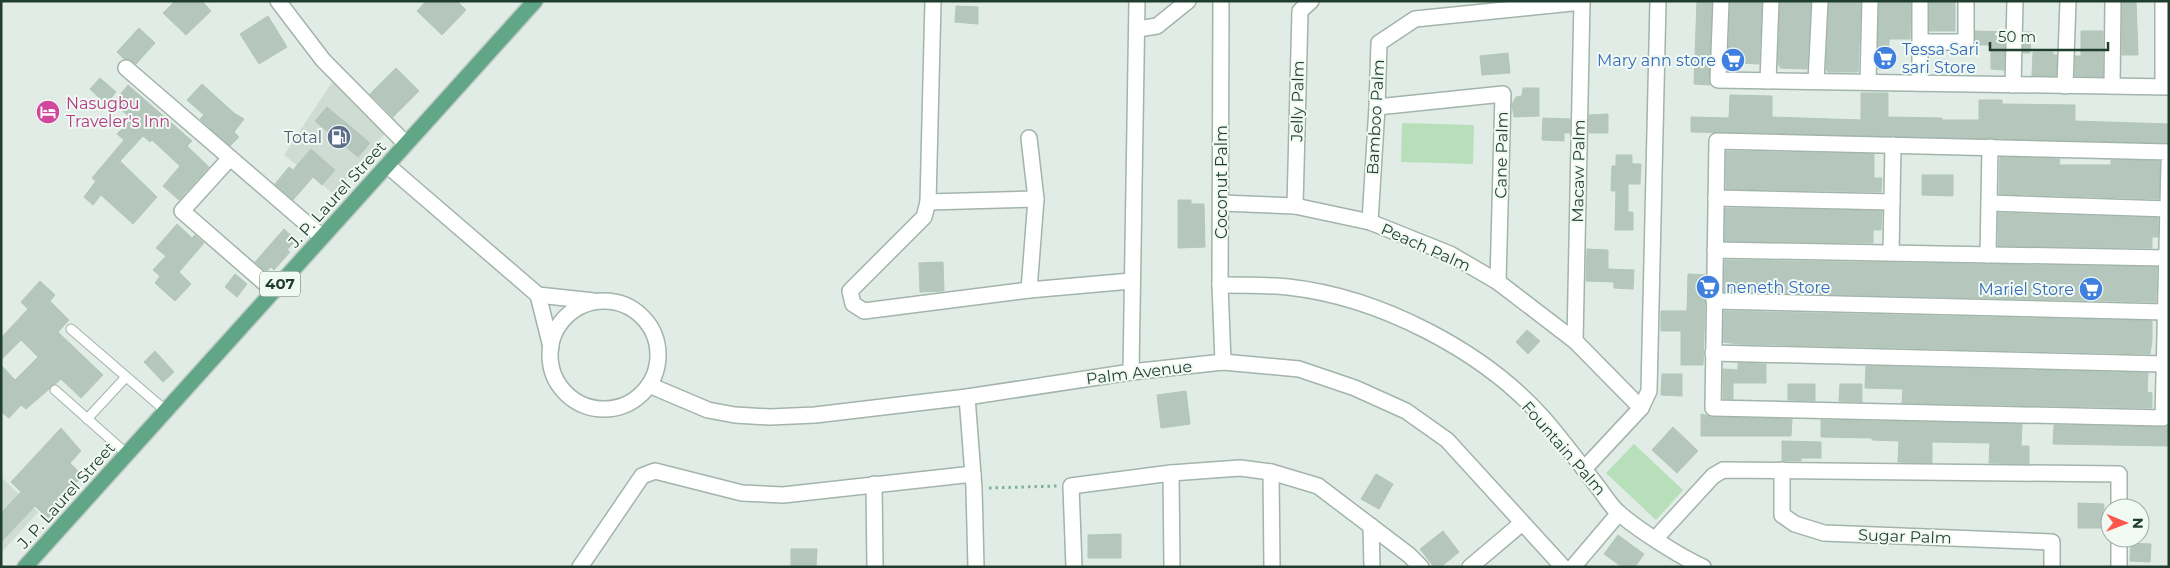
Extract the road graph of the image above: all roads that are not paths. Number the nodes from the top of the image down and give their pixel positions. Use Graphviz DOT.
graph roads {
  1 [pos="278,1"];
  2 [pos="535,1"];
  3 [pos="933,1"];
  4 [pos="1137,1"];
  5 [pos="1188,1"];
  6 [pos="1221,1"];
  7 [pos="1311,1"];
  8 [pos="1658,1"];
  9 [pos="1720,1"];
  10 [pos="1771,1"];
  11 [pos="1820,1"];
  12 [pos="1870,1"];
  13 [pos="1920,1"];
  14 [pos="1966,1"];
  15 [pos="2015,1"];
  16 [pos="2068,1"];
  17 [pos="2113,1"];
  18 [pos="2163,1"];
  19 [pos="1582,2"];
  20 [pos="1138,29"];
  21 [pos="1920,42"];
  22 [pos="126,68"];
  23 [pos="1768,81"];
  24 [pos="1816,82"];
  25 [pos="1868,82"];
  26 [pos="1920,83"];
  27 [pos="2013,85"];
  28 [pos="2065,86"];
  29 [pos="2112,86"];
  30 [pos="2166,86"];
  31 [pos="1378,107"];
  32 [pos="1029,138"];
  33 [pos="406,144"];
  34 [pos="1893,146"];
  35 [pos="1990,147"];
  36 [pos="2169,152"];
  37 [pos="230,158"];
  38 [pos="2169,163"];
  39 [pos="387,165"];
  40 [pos="1716,198"];
  41 [pos="1036,199"];
  42 [pos="928,202"];
  43 [pos="1892,202"];
  44 [pos="1221,203"];
  45 [pos="1989,203"];
  46 [pos="1294,206"];
  47 [pos="2168,209"];
  48 [pos="1370,222"];
  49 [pos="322,237"];
  50 [pos="1715,250"];
  51 [pos="1891,253"];
  52 [pos="1988,255"];
  53 [pos="2166,258"];
  54 [pos="1131,281"];
  55 [pos="1498,282"];
  56 [pos="1220,284"];
  57 [pos="1029,290"];
  58 [pos="274,291"];
  59 [pos="538,295"];
  60 [pos="1714,301"];
  61 [pos="598,302"];
  62 [pos="2165,312"];
  63 [pos="71,329"];
  64 [pos="1575,341"];
  65 [pos="551,348"];
  66 [pos="1714,353"];
  67 [pos="1223,362"];
  68 [pos="2164,364"];
  69 [pos="1131,372"];
  70 [pos="126,377"];
  71 [pos="649,385"];
  72 [pos="55,390"];
  73 [pos="967,397"];
  74 [pos="1641,408"];
  75 [pos="166,411"];
  76 [pos="87,419"];
  77 [pos="127,454"];
  78 [pos="1584,469"];
  79 [pos="1782,470"];
  80 [pos="1271,472"];
  81 [pos="1171,474"];
  82 [pos="973,481"];
  83 [pos="874,484"];
  84 [pos="2119,498"];
  85 [pos="1619,513"];
  86 [pos="1522,523"];
  87 [pos="1371,526"];
  88 [pos="1656,538"];
  89 [pos="2119,548"];
  90 [pos="25,567"];
  91 [pos="580,567"];
  92 [pos="875,567"];
  93 [pos="976,567"];
  94 [pos="1074,567"];
  95 [pos="1172,567"];
  96 [pos="1272,567"];
  97 [pos="1372,567"];
  98 [pos="1421,567"];
  99 [pos="1470,567"];
  100 [pos="1563,567"];
  101 [pos="1573,567"];
  102 [pos="1703,567"];
  103 [pos="2052,567"];
  104 [pos="2119,567"];
  1 -- 33 [label="street"];
  2 -- 33 [label="main road, J. P. Laurel Street / 407"];
  3 -- 42 [label="street"];
  4 -- 20 [label="street"];
  5 -- 20 [label="street"];
  6 -- 44 [label="street, Coconut Palm"];
  7 -- 46 [label="street, Jelly Palm"];
  8 -- 74 [label="street"];
  9 -- 23 [label="street"];
  10 -- 23 [label="street"];
  11 -- 24 [label="street"];
  12 -- 25 [label="street"];
  13 -- 21 [label="street"];
  14 -- 21 [label="street"];
  15 -- 27 [label="street"];
  16 -- 28 [label="street"];
  17 -- 29 [label="street"];
  18 -- 30 [label="street"];
  19 -- 31 [label="street, Bamboo Palm"];
  19 -- 64 [label="street, Macaw Palm"];
  20 -- 54 [label="street"];
  21 -- 26 [label="street"];
  22 -- 37 [label="street"];
  23 -- 24 [label="street"];
  24 -- 25 [label="street"];
  25 -- 26 [label="street"];
  26 -- 27 [label="street"];
  27 -- 28 [label="street"];
  28 -- 29 [label="street"];
  29 -- 30 [label="street"];
  31 -- 48 [label="street, Bamboo Palm"];
  31 -- 55 [label="street, Cane Palm"];
  32 -- 41 [label="street"];
  33 -- 39 [label="main road, J. P. Laurel Street / 407"];
  34 -- 35 [label="street"];
  34 -- 40 [label="street"];
  34 -- 43 [label="street"];
  35 -- 36 [label="street"];
  35 -- 45 [label="street"];
  37 -- 49 [label="street"];
  37 -- 58 [label="street"];
  38 -- 47 [label="street"];
  39 -- 49 [label="main road, J. P. Laurel Street / 407"];
  39 -- 59 [label="street"];
  40 -- 43 [label="street"];
  40 -- 50 [label="street"];
  41 -- 42 [label="street"];
  41 -- 57 [label="street"];
  42 -- 57 [label="street"];
  43 -- 51 [label="street"];
  44 -- 46 [label="street, Peach Palm"];
  44 -- 56 [label="street, Coconut Palm"];
  45 -- 47 [label="street"];
  45 -- 52 [label="street"];
  46 -- 48 [label="street, Peach Palm"];
  47 -- 53 [label="street"];
  48 -- 55 [label="street, Peach Palm"];
  49 -- 58 [label="main road, J. P. Laurel Street / 407"];
  50 -- 51 [label="street"];
  50 -- 60 [label="street"];
  51 -- 52 [label="street"];
  52 -- 53 [label="street"];
  53 -- 62 [label="street"];
  54 -- 57 [label="street"];
  54 -- 69 [label="street"];
  55 -- 64 [label="street, Peach Palm"];
  56 -- 67 [label="street, Coconut Palm"];
  56 -- 78 [label="street, Fountain Palm"];
  58 -- 75 [label="main road, J. P. Laurel Street / 407"];
  59 -- 61 [label="street"];
  59 -- 65 [label="street"];
  60 -- 62 [label="street"];
  60 -- 66 [label="street"];
  61 -- 65 [label="street"];
  61 -- 71 [label="street"];
  62 -- 68 [label="street"];
  63 -- 70 [label="lane"];
  64 -- 74 [label="street, Peach Palm"];
  65 -- 71 [label="street"];
  66 -- 68 [label="street"];
  66 -- 68 [label="street"];
  67 -- 69 [label="street, Palm Avenue"];
  67 -- 86 [label="street, Palm Avenue"];
  69 -- 73 [label="street, Palm Avenue"];
  70 -- 75 [label="lane"];
  70 -- 76 [label="lane"];
  71 -- 73 [label="street, Palm Avenue"];
  72 -- 76 [label="lane"];
  73 -- 82 [label="street"];
  74 -- 78 [label="street"];
  75 -- 77 [label="main road, J. P. Laurel Street / 407"];
  76 -- 77 [label="lane"];
  77 -- 90 [label="main road, J. P. Laurel Street / 407"];
  78 -- 85 [label="street, Fountain Palm"];
  79 -- 84 [label="street"];
  79 -- 88 [label="street"];
  79 -- 103 [label="street, Sugar Palm"];
  80 -- 81 [label="street"];
  80 -- 87 [label="street"];
  80 -- 96 [label="street"];
  81 -- 94 [label="street"];
  81 -- 95 [label="street"];
  82 -- 83 [label="street"];
  82 -- 93 [label="street"];
  83 -- 91 [label="street"];
  83 -- 92 [label="street"];
  85 -- 88 [label="street, Fountain Palm"];
  85 -- 101 [label="street"];
  86 -- 99 [label="street"];
  86 -- 100 [label="street, Palm Avenue"];
  87 -- 97 [label="street"];
  87 -- 98 [label="street"];
  88 -- 102 [label="street, Fountain Palm"];
  89 -- 104 [label="street"];
}
